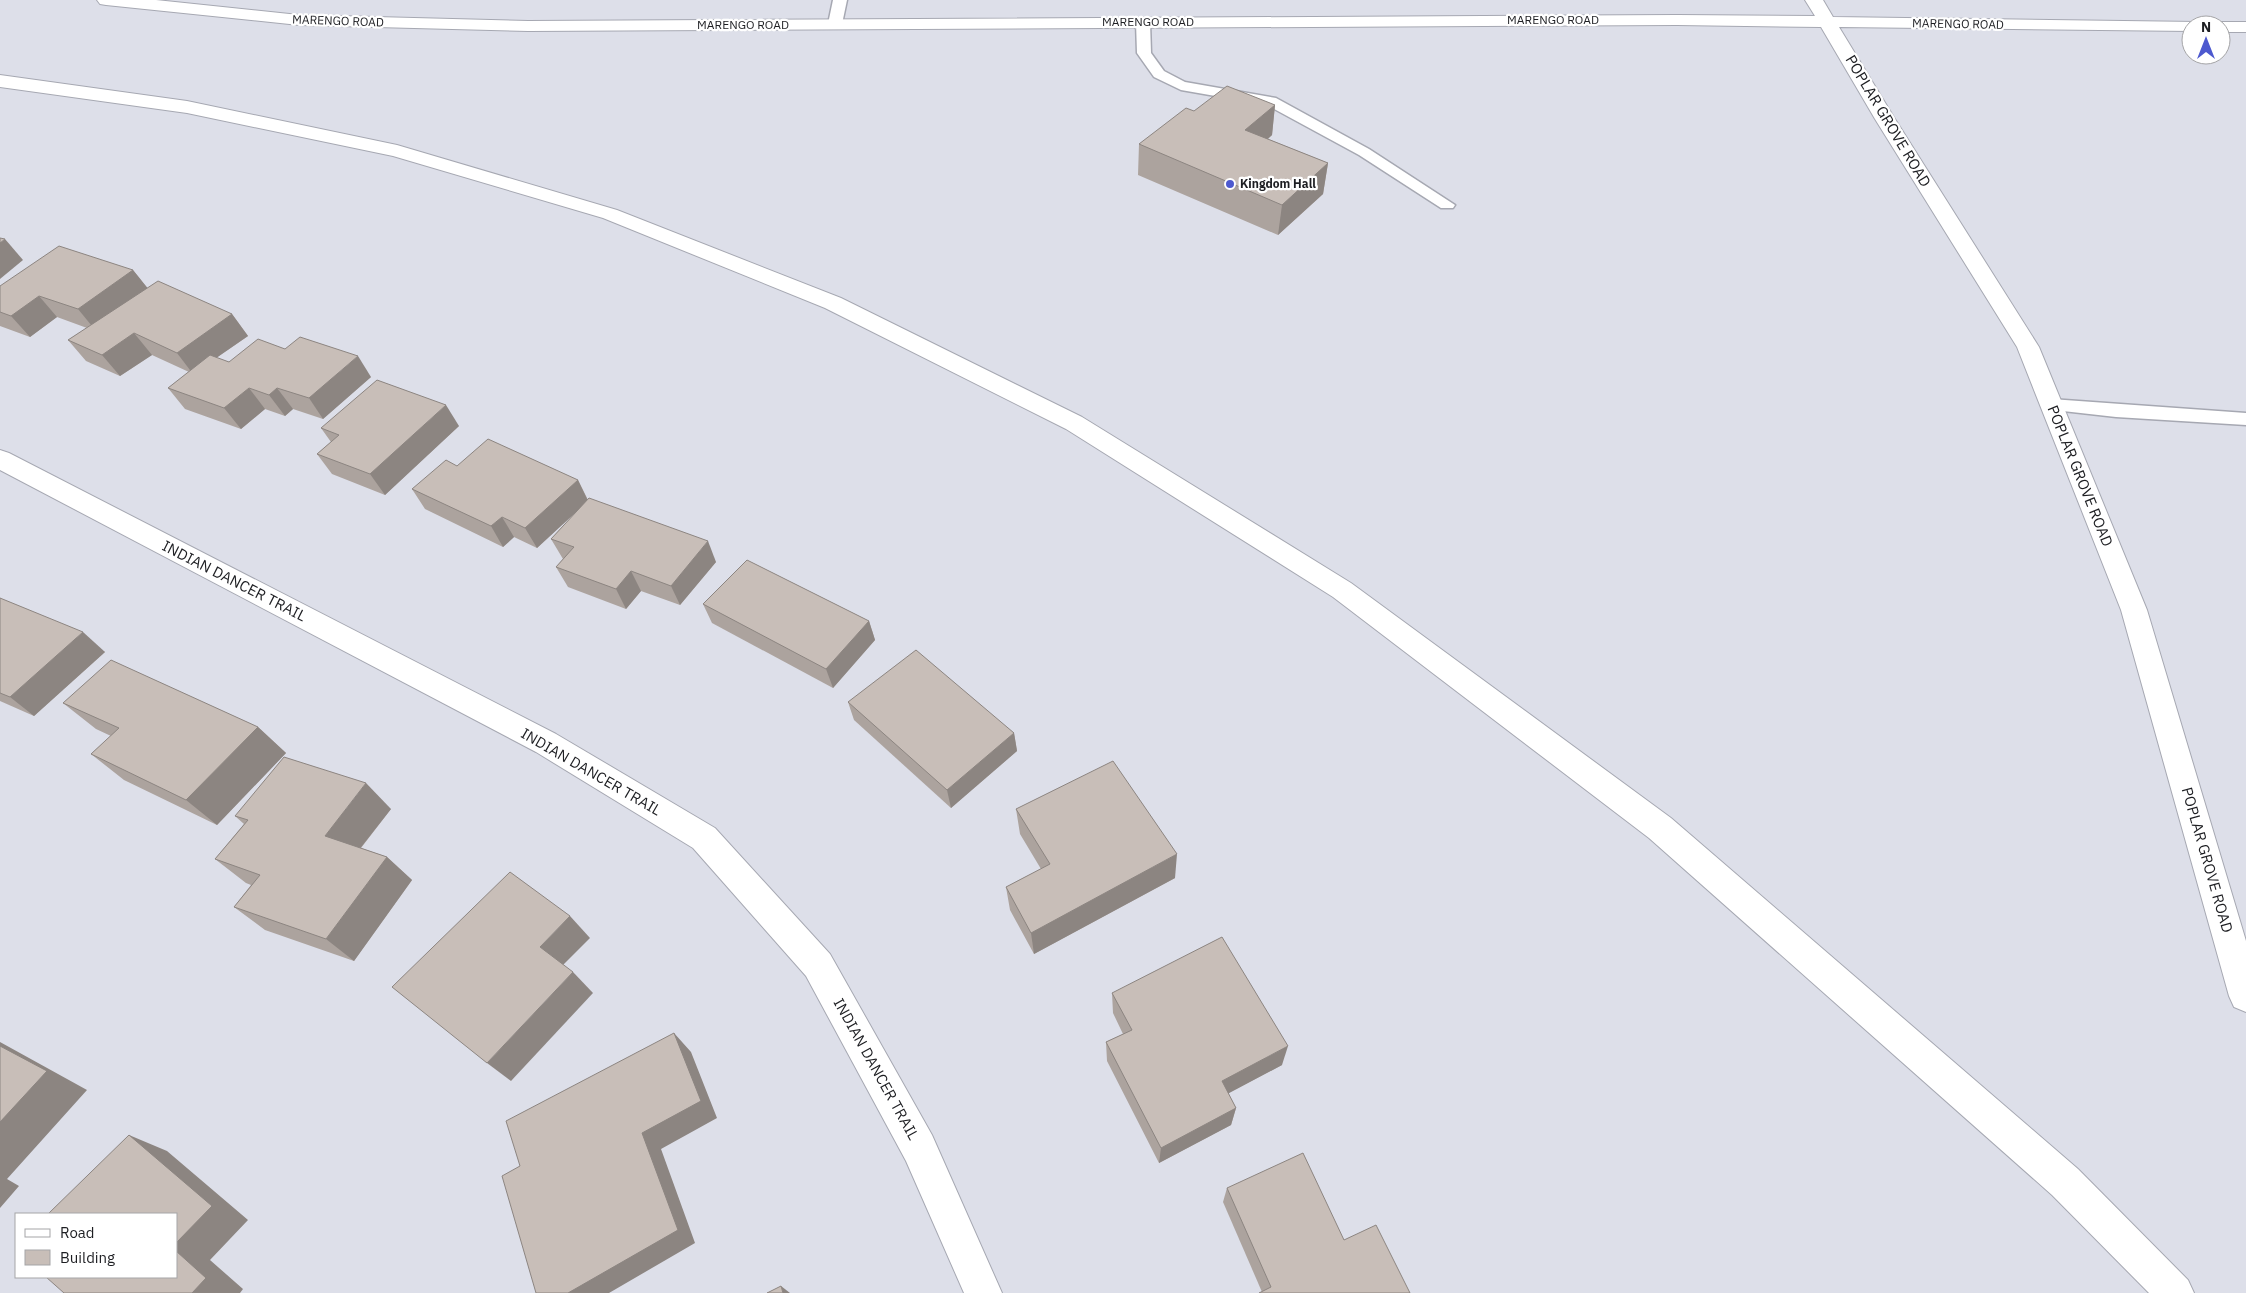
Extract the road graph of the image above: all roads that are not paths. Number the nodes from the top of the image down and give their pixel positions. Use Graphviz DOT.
graph roads {
  1 [pos="106,0"];
  2 [pos="840,0"];
  3 [pos="1814,0"];
  4 [pos="1143,22"];
  5 [pos="1828,22"];
  6 [pos="835,24"];
  7 [pos="2181,26"];
  8 [pos="2231,27"];
  9 [pos="2246,27"];
  10 [pos="0,81"];
  11 [pos="1447,205"];
  12 [pos="2051,405"];
  13 [pos="2246,419"];
  14 [pos="3,465"];
  15 [pos="2246,996"];
  16 [pos="983,1293"];
  17 [pos="2175,1293"];
  1 -- 6 [label="street, MARENGO ROAD"];
  2 -- 6 [label="lane"];
  3 -- 5 [label="street, POPLAR GROVE ROAD"];
  4 -- 5 [label="street, MARENGO ROAD"];
  4 -- 6 [label="street, MARENGO ROAD"];
  4 -- 11 [label="lane"];
  5 -- 7 [label="street, MARENGO ROAD"];
  5 -- 12 [label="street, POPLAR GROVE ROAD"];
  8 -- 9 [label="street"];
  10 -- 17 [label="street"];
  12 -- 13 [label="lane"];
  12 -- 15 [label="street, POPLAR GROVE ROAD"];
  14 -- 16 [label="street, INDIAN DANCER TRAIL"];
}
